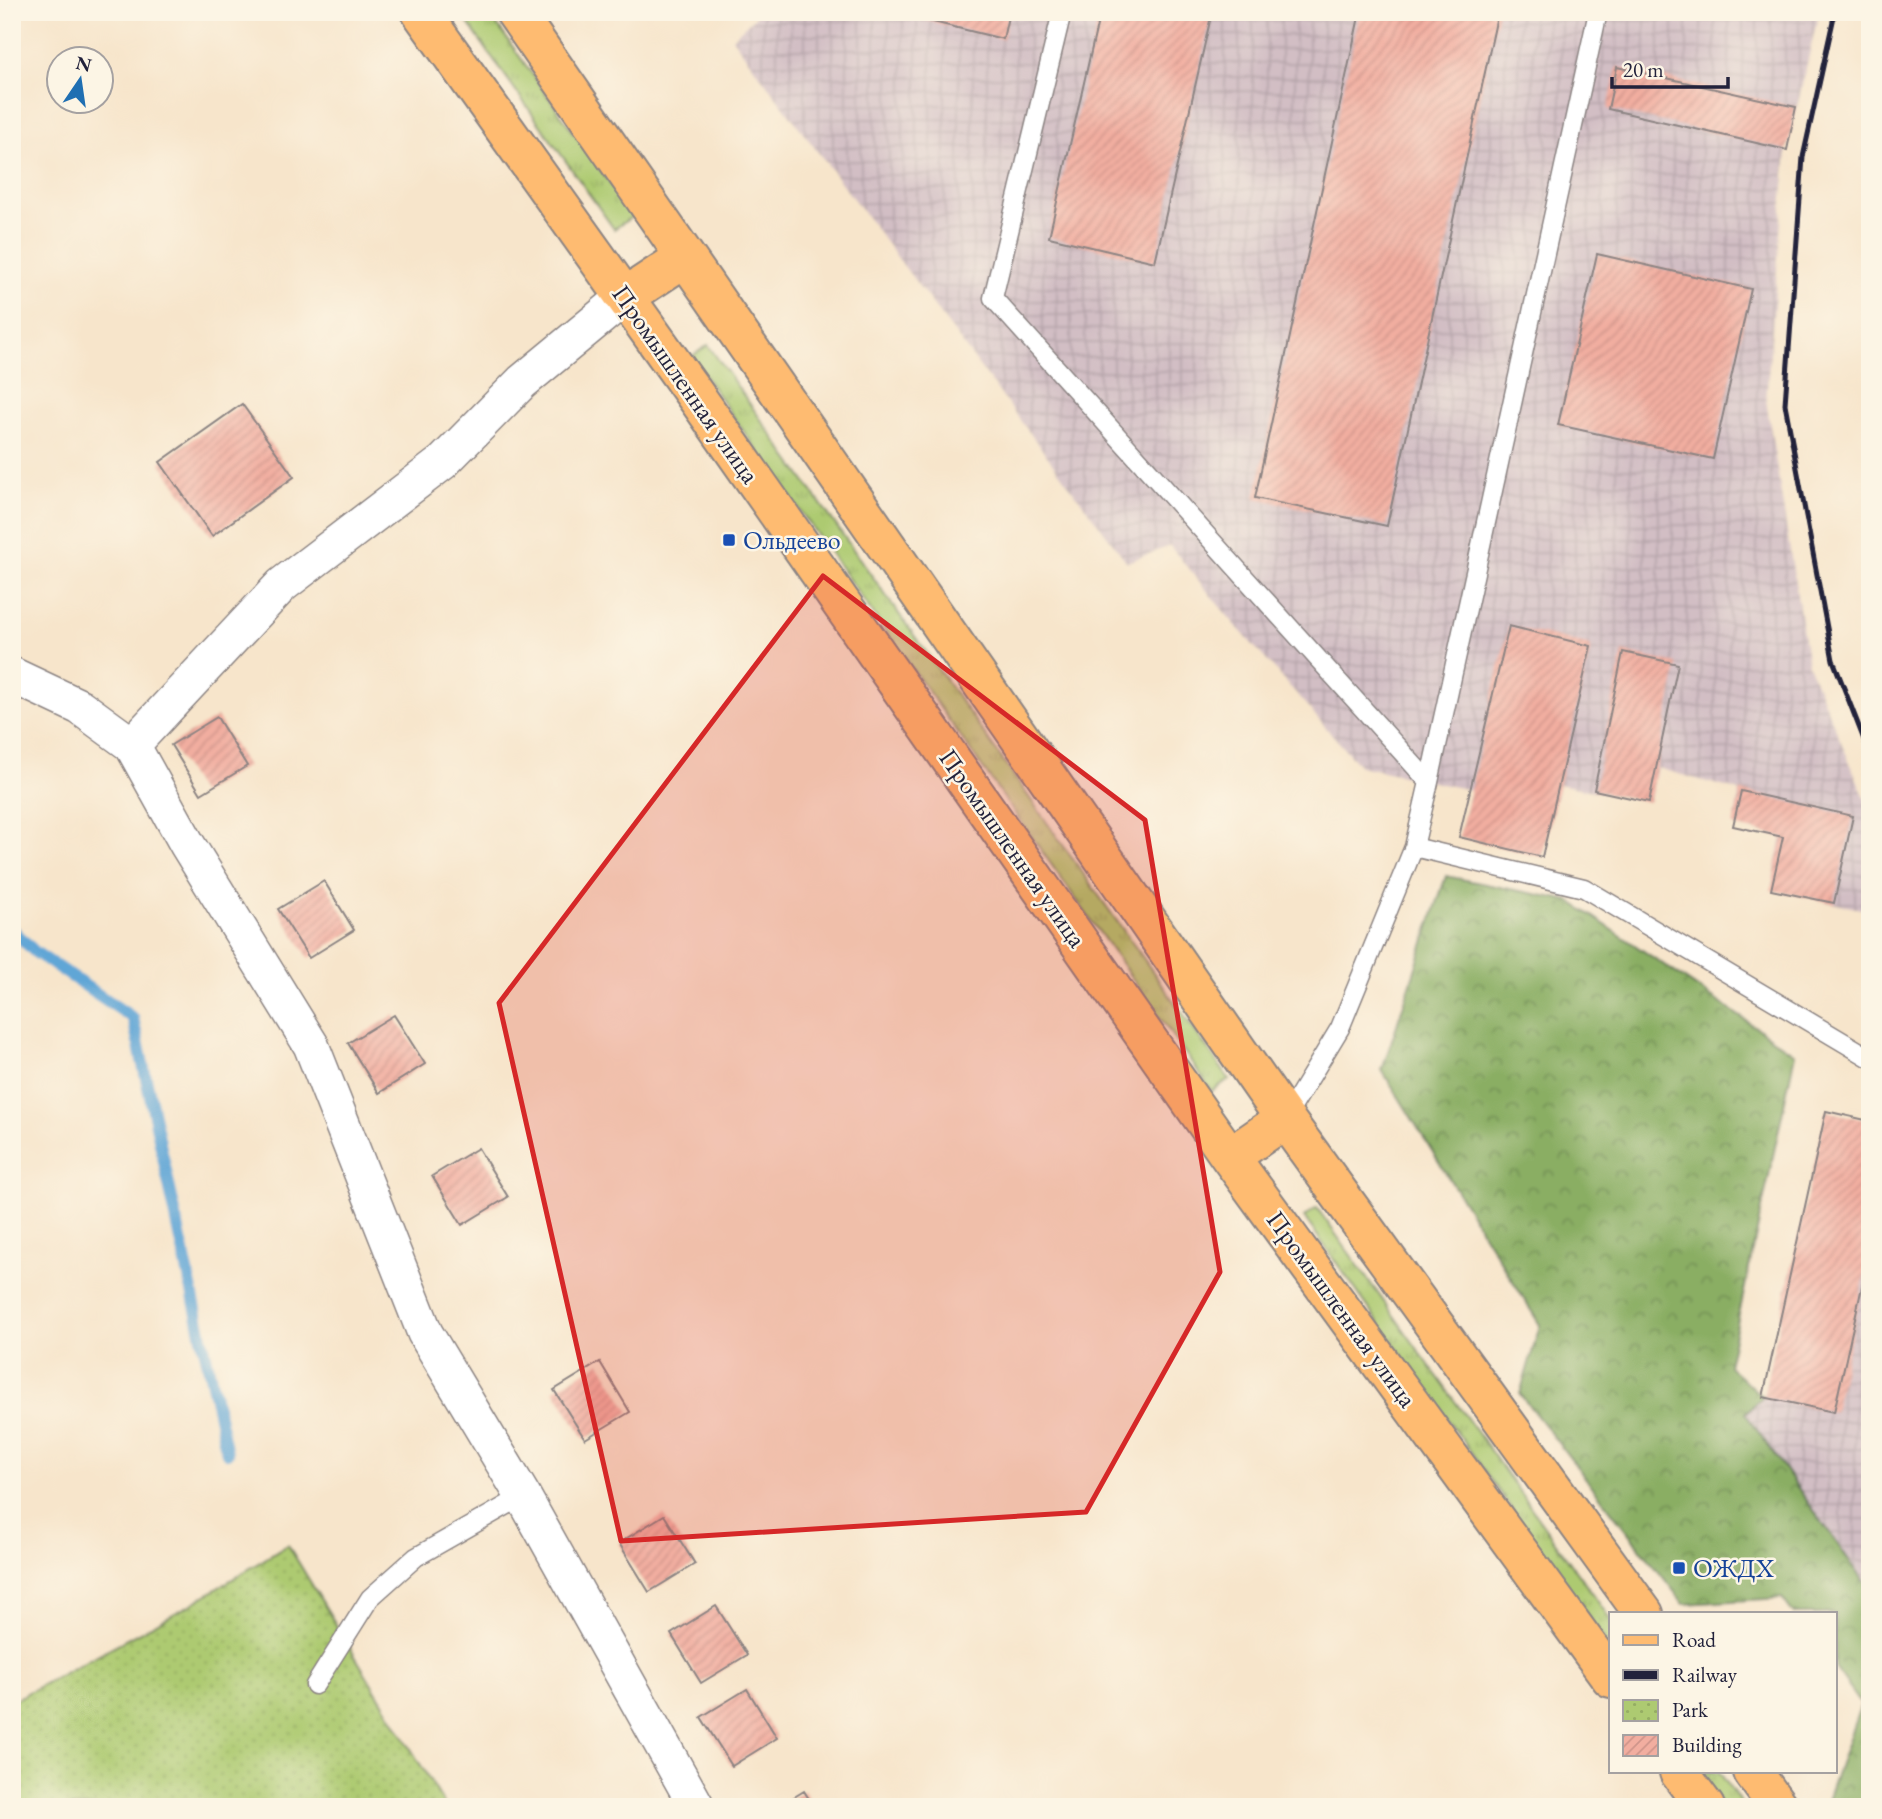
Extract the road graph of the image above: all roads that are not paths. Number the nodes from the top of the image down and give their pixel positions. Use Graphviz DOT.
graph roads {
  1 [pos="421,12"];
  2 [pos="515,12"];
  3 [pos="1062,12"];
  4 [pos="1598,12"];
  5 [pos="684,258"];
  6 [pos="625,297"];
  7 [pos="12,675"];
  8 [pos="132,745"];
  9 [pos="1430,782"];
  10 [pos="1414,847"];
  11 [pos="1870,1058"];
  12 [pos="1285,1119"];
  13 [pos="1230,1157"];
  14 [pos="523,1496"];
  15 [pos="1643,1612"];
  16 [pos="1609,1675"];
  17 [pos="315,1685"];
  18 [pos="1680,1773"];
  19 [pos="1754,1773"];
  20 [pos="697,1807"];
  21 [pos="1704,1807"];
  22 [pos="1778,1807"];
  1 -- 6 [label="main road, Промышленная улица"];
  2 -- 5 [label="main road"];
  3 -- 9 [label="lane"];
  4 -- 9 [label="lane"];
  5 -- 6 [label="main road"];
  5 -- 12 [label="main road"];
  6 -- 8 [label="street"];
  6 -- 13 [label="main road, Промышленная улица"];
  7 -- 8 [label="street"];
  8 -- 14 [label="street"];
  9 -- 10 [label="lane"];
  10 -- 11 [label="lane"];
  10 -- 12 [label="lane"];
  12 -- 13 [label="main road"];
  12 -- 15 [label="main road"];
  13 -- 16 [label="main road, Промышленная улица"];
  14 -- 17 [label="lane"];
  14 -- 20 [label="street"];
  18 -- 21 [label="main road"];
  19 -- 22 [label="main road"];
}
